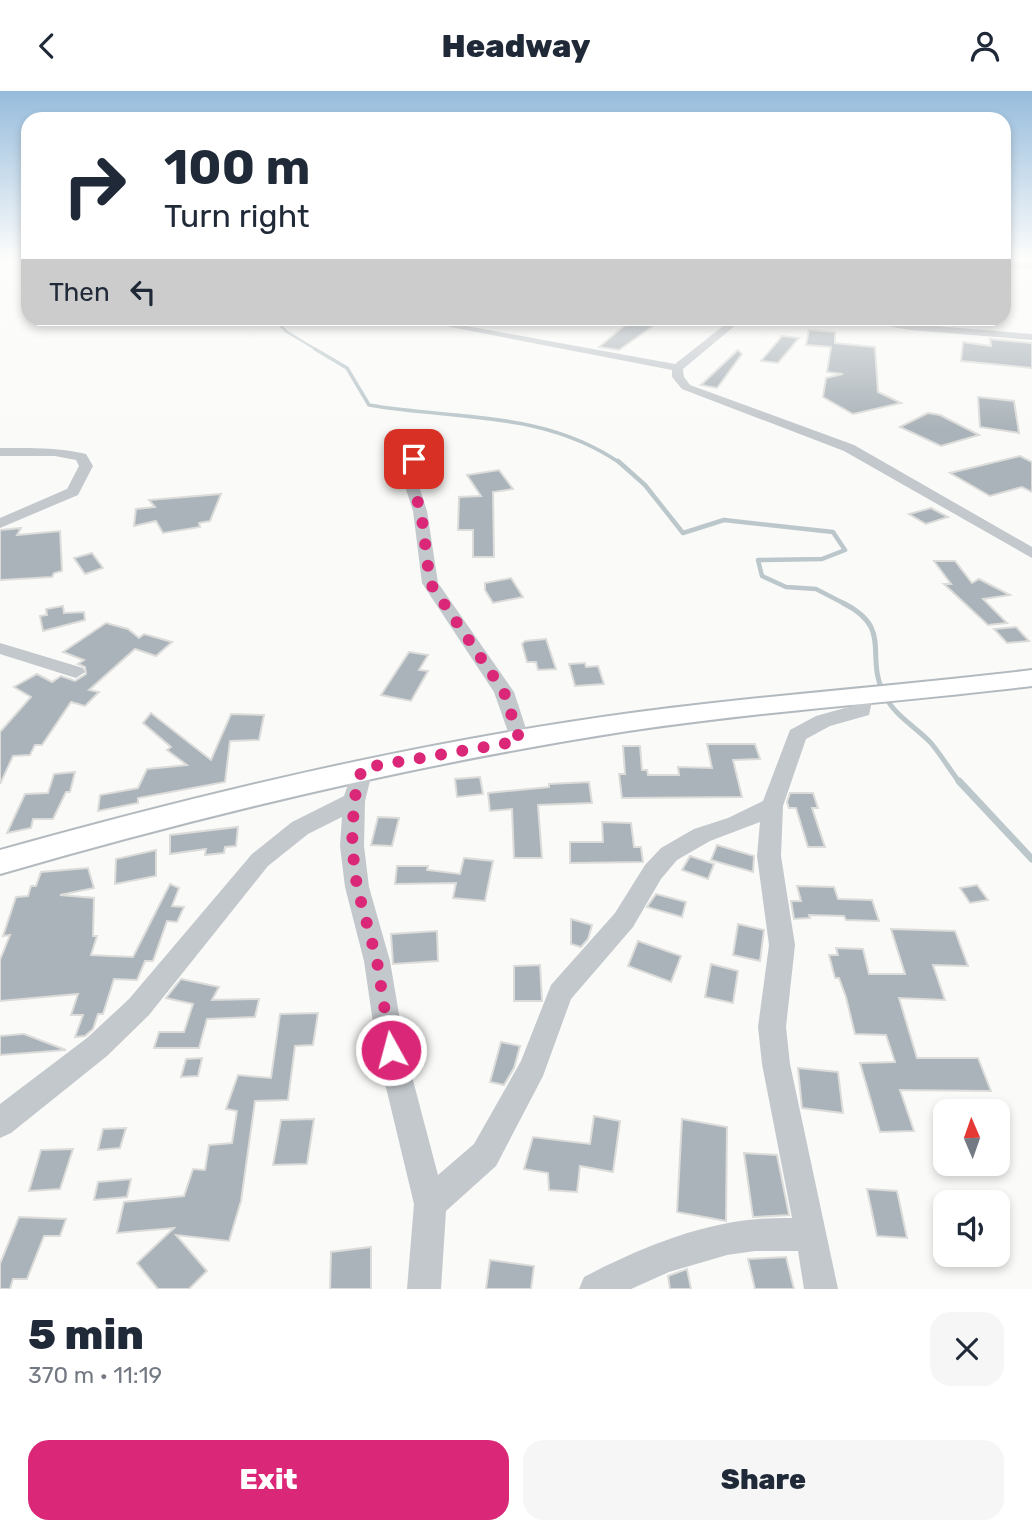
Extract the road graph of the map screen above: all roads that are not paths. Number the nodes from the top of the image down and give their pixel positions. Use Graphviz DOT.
graph roads {
  1 [pos="453,326"];
  2 [pos="729,326"];
  3 [pos="903,326"];
  4 [pos="1032,337"];
  5 [pos="677,367"];
  6 [pos="0,451"];
  7 [pos="414,459"];
  8 [pos="0,523"];
  9 [pos="1032,553"];
  10 [pos="0,648"];
  11 [pos="76,672"];
  12 [pos="1032,678"];
  13 [pos="882,696"];
  14 [pos="520,741"];
  15 [pos="362,768"];
  16 [pos="354,801"];
  17 [pos="772,806"];
  18 [pos="0,862"];
  19 [pos="0,1123"];
  20 [pos="430,1204"];
  21 [pos="812,1235"];
  22 [pos="424,1289"];
  23 [pos="596,1289"];
  24 [pos="821,1289"];
  1 -- 5 [label="street"];
  2 -- 5 [label="street"];
  3 -- 4 [label="street"];
  5 -- 9 [label="street"];
  6 -- 8 [label="street"];
  7 -- 14 [label="street"];
  10 -- 11 [label="street"];
  12 -- 13 [label="street"];
  13 -- 14 [label="street"];
  13 -- 17 [label="street"];
  14 -- 15 [label="street"];
  15 -- 16 [label="street"];
  15 -- 18 [label="street"];
  16 -- 19 [label="street"];
  16 -- 20 [label="street"];
  17 -- 20 [label="street"];
  17 -- 21 [label="street"];
  20 -- 22 [label="street"];
  21 -- 23 [label="street"];
  21 -- 24 [label="street"];
}
